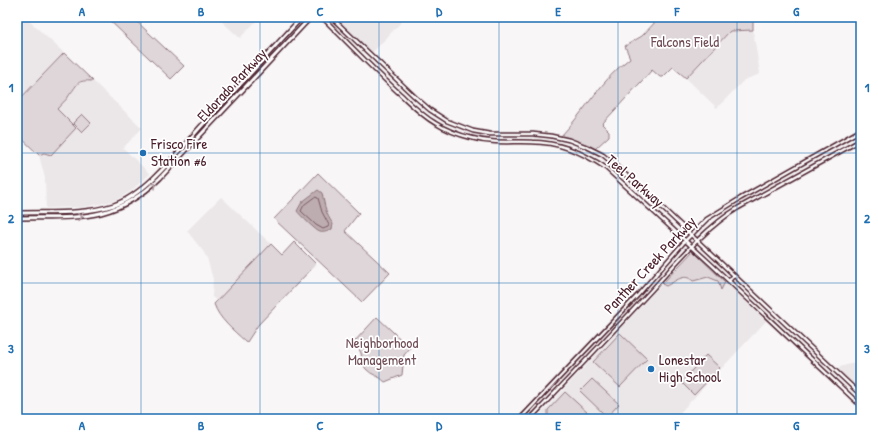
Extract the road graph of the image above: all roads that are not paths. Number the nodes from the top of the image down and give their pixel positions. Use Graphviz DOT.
graph roads {
  1 [pos="22,17"];
  2 [pos="302,17"];
  3 [pos="311,17"];
  4 [pos="322,17"];
  5 [pos="332,17"];
  6 [pos="17,23"];
  7 [pos="360,44"];
  8 [pos="354,49"];
  9 [pos="861,130"];
  10 [pos="861,140"];
  11 [pos="159,171"];
  12 [pos="163,175"];
  13 [pos="17,213"];
  14 [pos="17,218"];
  15 [pos="691,235"];
  16 [pos="685,241"];
  17 [pos="697,241"];
  18 [pos="691,247"];
  19 [pos="734,276"];
  20 [pos="652,279"];
  21 [pos="729,281"];
  22 [pos="657,284"];
  23 [pos="771,311"];
  24 [pos="766,316"];
  25 [pos="612,322"];
  26 [pos="617,327"];
  27 [pos="848,383"];
  28 [pos="843,388"];
  29 [pos="861,395"];
  30 [pos="861,406"];
  31 [pos="520,419"];
  32 [pos="530,419"];
  1 -- 6 [label="main road"];
  2 -- 11 [label="main road, Eldorado Parkway"];
  3 -- 12 [label="main road, Eldorado Parkway"];
  4 -- 8 [label="main road, Teel Parkway"];
  5 -- 7 [label="main road, Teel Parkway"];
  7 -- 8 [label="main road"];
  7 -- 15 [label="main road, Teel Parkway"];
  8 -- 16 [label="main road, Teel Parkway"];
  9 -- 15 [label="main road, Panther Creek Parkway"];
  10 -- 17 [label="main road, Panther Creek Parkway"];
  11 -- 12 [label="main road"];
  11 -- 13 [label="main road, Eldorado Parkway"];
  14 -- 12 [label="main road, Eldorado Parkway, one-way"];
  15 -- 16 [label="main road, Panther Creek Parkway"];
  15 -- 17 [label="main road, Teel Parkway"];
  16 -- 18 [label="main road, Teel Parkway"];
  16 -- 20 [label="main road, Panther Creek Parkway"];
  17 -- 18 [label="main road, Panther Creek Parkway"];
  17 -- 19 [label="main road, Teel Parkway"];
  18 -- 21 [label="main road, Teel Parkway"];
  18 -- 22 [label="main road, Panther Creek Parkway"];
  19 -- 21 [label="main road"];
  19 -- 23 [label="main road, Teel Parkway"];
  20 -- 22 [label="main road"];
  20 -- 25 [label="main road, Panther Creek Parkway"];
  21 -- 24 [label="main road, Teel Parkway"];
  22 -- 26 [label="main road, Panther Creek Parkway"];
  23 -- 24 [label="main road"];
  23 -- 27 [label="main road, Teel Parkway"];
  24 -- 28 [label="main road, Teel Parkway"];
  25 -- 26 [label="main road"];
  25 -- 31 [label="main road, Panther Creek Parkway"];
  26 -- 32 [label="main road, Panther Creek Parkway"];
  27 -- 28 [label="main road"];
  27 -- 29 [label="main road, Teel Parkway"];
  28 -- 30 [label="main road, Teel Parkway"];
}
